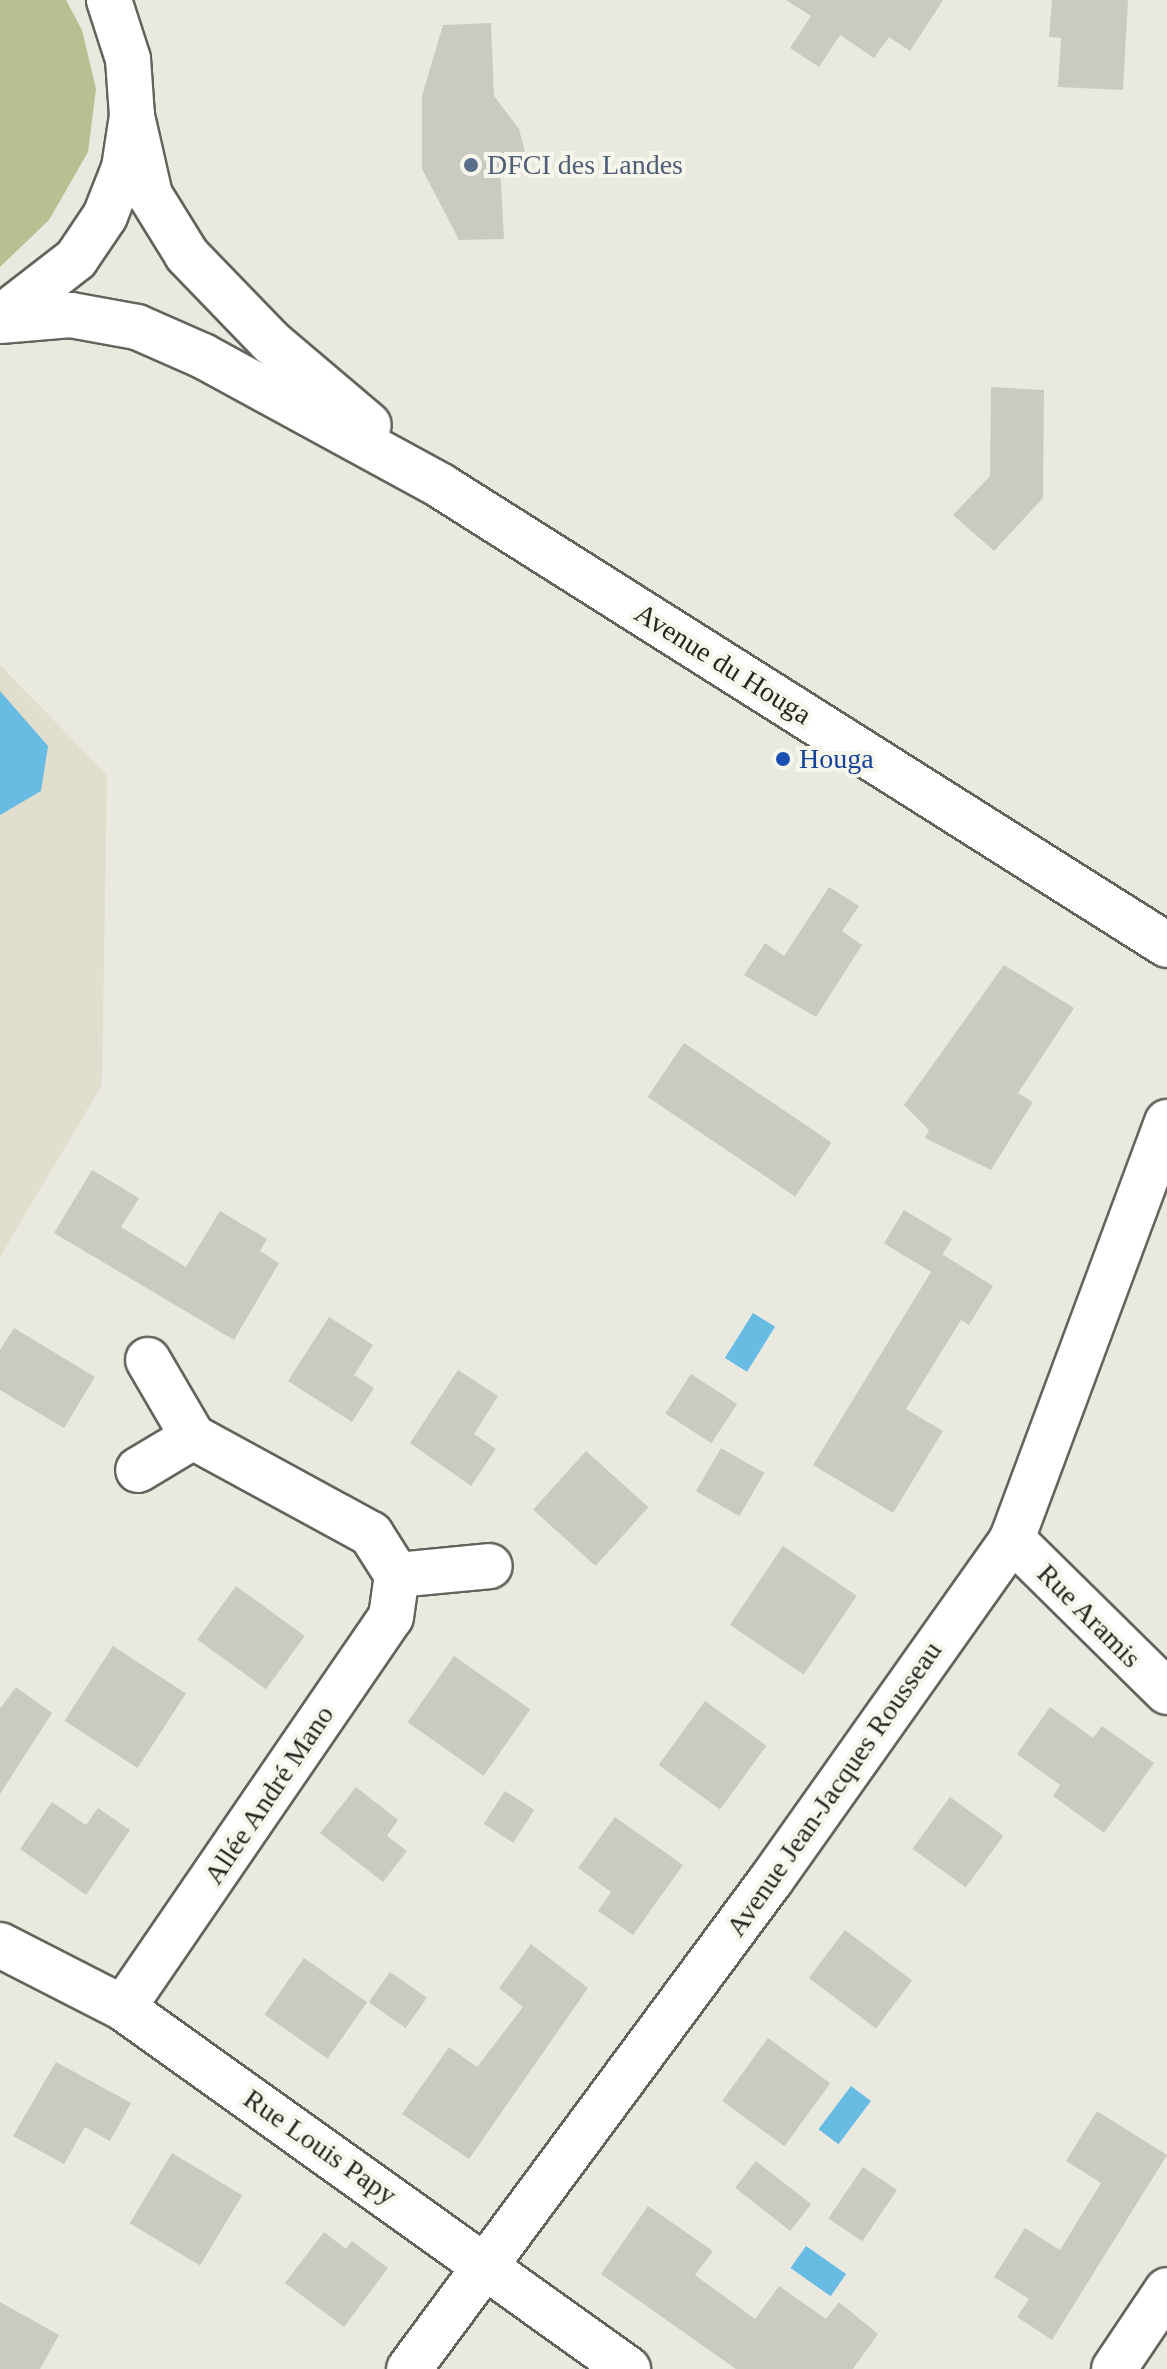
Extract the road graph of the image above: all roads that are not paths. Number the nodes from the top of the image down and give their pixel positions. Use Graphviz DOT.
graph roads {
  1 [pos="111,1"];
  2 [pos="132,116"];
  3 [pos="0,320"];
  4 [pos="441,486"];
  5 [pos="1167,945"];
  6 [pos="1164,1140"];
  7 [pos="148,1360"];
  8 [pos="193,1437"];
  9 [pos="138,1470"];
  10 [pos="1012,1539"];
  11 [pos="490,1566"];
  12 [pos="397,1575"];
  13 [pos="1167,1692"];
  14 [pos="0,1945"];
  15 [pos="123,2008"];
  16 [pos="486,2264"];
  17 [pos="1167,2290"];
  18 [pos="409,2369"];
  19 [pos="628,2369"];
  20 [pos="1114,2369"];
  1 -- 2 [label="street"];
  2 -- 3 [label="street"];
  2 -- 4 [label="street, Avenue du Houga"];
  3 -- 4 [label="street, Avenue du Houga"];
  4 -- 5 [label="street, Avenue du Houga"];
  6 -- 10 [label="street, Avenue Jean-Jacques Rousseau"];
  7 -- 8 [label="street"];
  8 -- 9 [label="street"];
  8 -- 12 [label="street"];
  10 -- 13 [label="street, Rue Aramis"];
  10 -- 16 [label="street, Avenue Jean-Jacques Rousseau"];
  11 -- 12 [label="street"];
  12 -- 15 [label="street, Allée André Mano"];
  14 -- 15 [label="street, Rue Louis Papy"];
  15 -- 16 [label="street, Rue Louis Papy"];
  16 -- 18 [label="street, Avenue Jean-Jacques Rousseau"];
  16 -- 19 [label="street, Rue Louis Papy"];
  17 -- 20 [label="street"];
}
